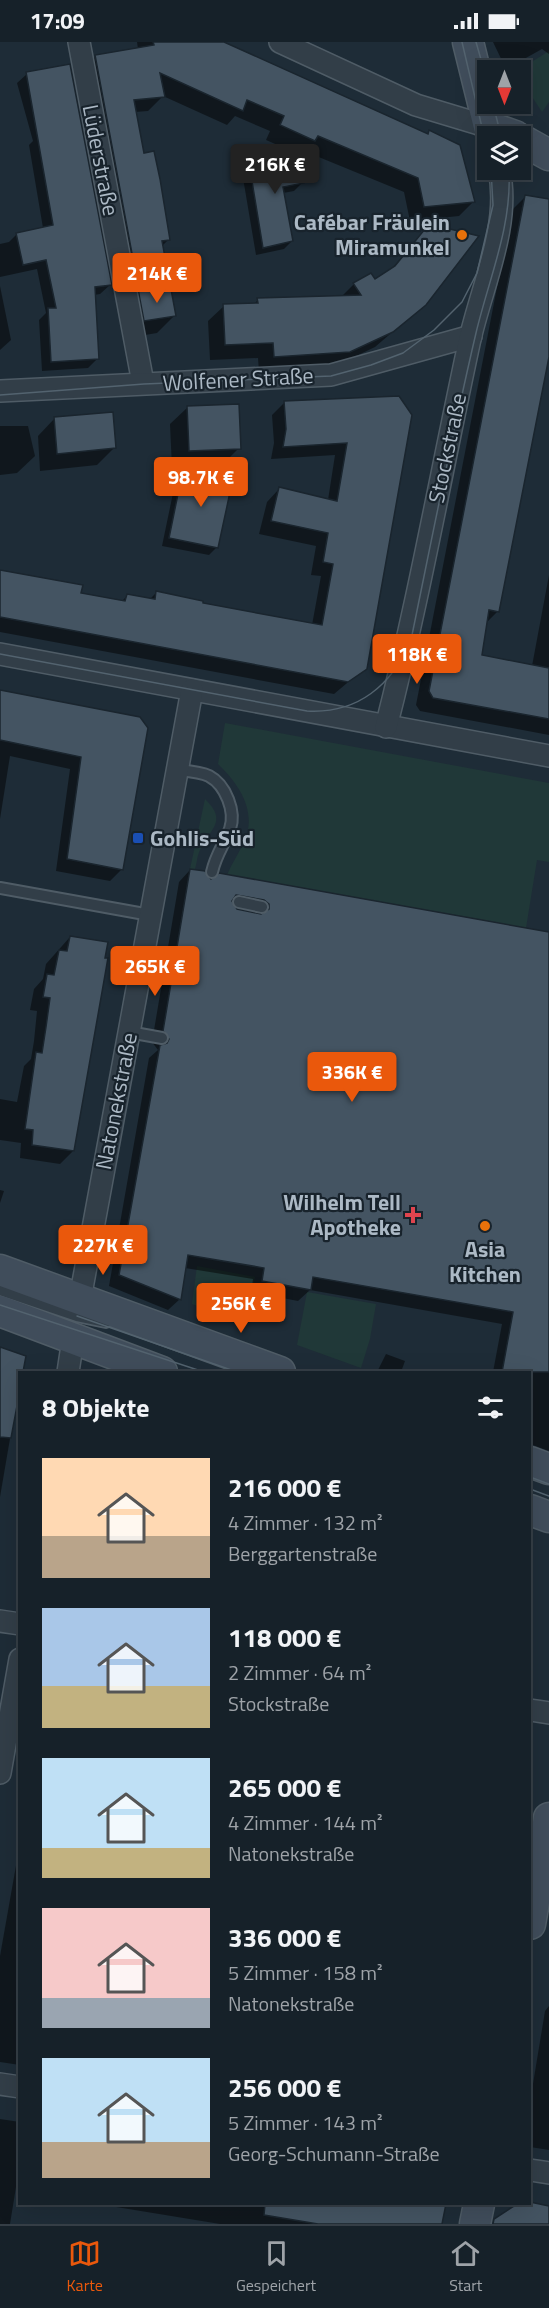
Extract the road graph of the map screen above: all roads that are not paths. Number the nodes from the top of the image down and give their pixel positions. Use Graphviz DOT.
graph roads {
  1 [pos="79,42"];
  2 [pos="280,42"];
  3 [pos="468,42"];
  4 [pos="478,126"];
  5 [pos="496,126"];
  6 [pos="531,145"];
  7 [pos="549,155"];
  8 [pos="500,180"];
  9 [pos="471,336"];
  10 [pos="143,383"];
  11 [pos="0,391"];
  12 [pos="0,654"];
  13 [pos="192,690"];
  14 [pos="386,727"];
  15 [pos="549,756"];
  16 [pos="177,770"];
  17 [pos="212,872"];
  18 [pos="0,888"];
  19 [pos="239,902"];
  20 [pos="262,907"];
  21 [pos="150,915"];
  22 [pos="129,1032"];
  23 [pos="162,1038"];
  24 [pos="0,1270"];
  25 [pos="0,1290"];
  26 [pos="0,1311"];
  27 [pos="77,1318"];
  28 [pos="68,1371"];
  29 [pos="160,1371"];
  30 [pos="277,1371"];
  31 [pos="531,1462"];
  32 [pos="549,1469"];
  33 [pos="531,1510"];
  34 [pos="549,1517"];
  35 [pos="0,1621"];
  36 [pos="18,1624"];
  37 [pos="18,1670"];
  38 [pos="531,1710"];
  39 [pos="549,1713"];
  40 [pos="0,1773"];
  41 [pos="549,1818"];
  42 [pos="531,1918"];
  43 [pos="0,2084"];
  44 [pos="18,2087"];
  45 [pos="531,2170"];
  46 [pos="549,2173"];
  47 [pos="479,2205"];
  48 [pos="476,2224"];
  1 -- 10 [label="street, Lüderstraße"];
  2 -- 4 [label="street"];
  3 -- 5 [label="main road"];
  6 -- 7 [label="main road"];
  8 -- 9 [label="street, Stockstraße"];
  9 -- 10 [label="street, Wolfener Straße"];
  9 -- 14 [label="street, Stockstraße"];
  10 -- 11 [label="street, Wolfener Straße"];
  12 -- 13 [label="street"];
  13 -- 14 [label="street"];
  13 -- 16 [label="street, Natonekstraße"];
  14 -- 15 [label="street"];
  16 -- 17 [label="lane"];
  16 -- 21 [label="street, Natonekstraße"];
  18 -- 21 [label="lane"];
  19 -- 20 [label="lane"];
  21 -- 22 [label="street, Natonekstraße"];
  22 -- 23 [label="lane"];
  22 -- 27 [label="street, Natonekstraße"];
  24 -- 27 [label="main road"];
  25 -- 27 [label="lane"];
  26 -- 27 [label="main road"];
  27 -- 28 [label="street, Natonekstraße"];
  27 -- 29 [label="main road"];
  27 -- 30 [label="main road"];
  31 -- 32 [label="main road"];
  33 -- 34 [label="main road"];
  35 -- 36 [label="street"];
  37 -- 40 [label="street"];
  38 -- 39 [label="street"];
  41 -- 42 [label="main road"];
  43 -- 44 [label="street"];
  45 -- 46 [label="street"];
  47 -- 48 [label="main road"];
}
